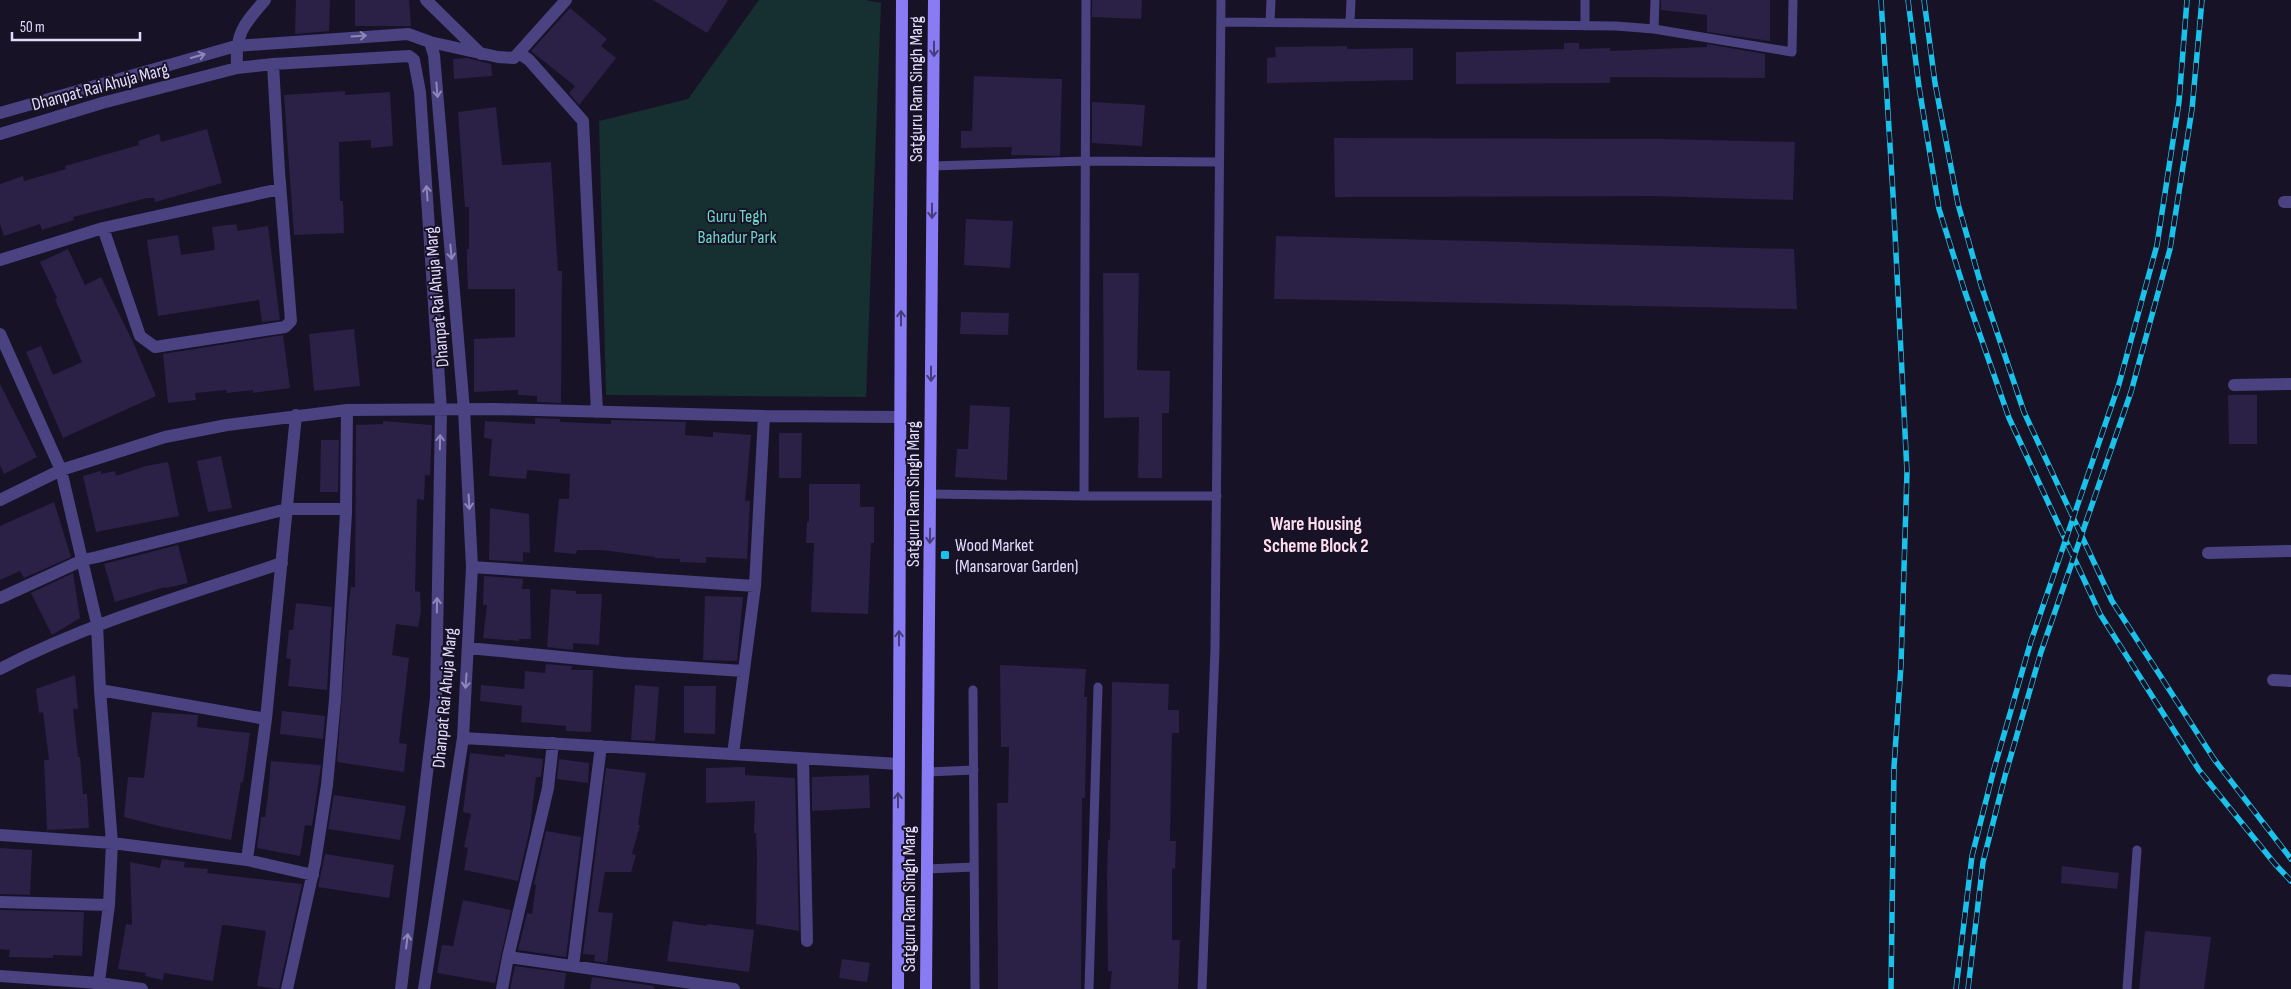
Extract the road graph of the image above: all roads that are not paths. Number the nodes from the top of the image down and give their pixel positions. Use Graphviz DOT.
graph roads {
  1 [pos="265,0"];
  2 [pos="426,0"];
  3 [pos="566,0"];
  4 [pos="902,0"];
  5 [pos="934,0"];
  6 [pos="1086,0"];
  7 [pos="1222,0"];
  8 [pos="1271,0"];
  9 [pos="1351,0"];
  10 [pos="1585,0"];
  11 [pos="1655,0"];
  12 [pos="1793,0"];
  13 [pos="1221,22"];
  14 [pos="1270,22"];
  15 [pos="1350,22"];
  16 [pos="1585,26"];
  17 [pos="1654,29"];
  18 [pos="430,42"];
  19 [pos="236,46"];
  20 [pos="519,53"];
  21 [pos="481,54"];
  22 [pos="414,60"];
  23 [pos="273,64"];
  24 [pos="237,68"];
  25 [pos="0,113"];
  26 [pos="0,134"];
  27 [pos="1085,161"];
  28 [pos="1219,162"];
  29 [pos="933,166"];
  30 [pos="280,189"];
  31 [pos="103,228"];
  32 [pos="0,260"];
  33 [pos="0,336"];
  34 [pos="2291,384"];
  35 [pos="2234,385"];
  36 [pos="347,410"];
  37 [pos="441,410"];
  38 [pos="464,410"];
  39 [pos="597,412"];
  40 [pos="296,415"];
  41 [pos="764,416"];
  42 [pos="900,417"];
  43 [pos="60,470"];
  44 [pos="930,494"];
  45 [pos="1084,496"];
  46 [pos="1217,496"];
  47 [pos="0,500"];
  48 [pos="287,509"];
  49 [pos="346,509"];
  50 [pos="2291,551"];
  51 [pos="2208,553"];
  52 [pos="83,560"];
  53 [pos="282,563"];
  54 [pos="472,566"];
  55 [pos="754,586"];
  56 [pos="0,598"];
  57 [pos="97,624"];
  58 [pos="468,648"];
  59 [pos="0,669"];
  60 [pos="743,671"];
  61 [pos="2272,680"];
  62 [pos="2291,681"];
  63 [pos="1098,686"];
  64 [pos="100,690"];
  65 [pos="973,690"];
  66 [pos="266,719"];
  67 [pos="463,738"];
  68 [pos="553,743"];
  69 [pos="601,746"];
  70 [pos="733,754"];
  71 [pos="803,758"];
  72 [pos="899,764"];
  73 [pos="974,770"];
  74 [pos="928,772"];
  75 [pos="0,835"];
  76 [pos="112,843"];
  77 [pos="2137,850"];
  78 [pos="247,860"];
  79 [pos="974,867"];
  80 [pos="927,868"];
  81 [pos="313,875"];
  82 [pos="0,902"];
  83 [pos="109,904"];
  84 [pos="807,941"];
  85 [pos="508,956"];
  86 [pos="573,966"];
  87 [pos="0,976"];
  88 [pos="99,986"];
  89 [pos="142,989"];
  90 [pos="287,989"];
  91 [pos="401,989"];
  92 [pos="424,989"];
  93 [pos="502,989"];
  94 [pos="734,989"];
  95 [pos="898,989"];
  96 [pos="926,989"];
  97 [pos="975,989"];
  98 [pos="1089,989"];
  99 [pos="1202,989"];
  100 [pos="2127,989"];
  1 -- 19 [label="street"];
  2 -- 21 [label="street"];
  3 -- 20 [label="street"];
  42 -- 4 [label="main road, Satguru Ram Singh Marg, one-way"];
  5 -- 29 [label="main road, Satguru Ram Singh Marg, one-way"];
  6 -- 27 [label="lane"];
  7 -- 13 [label="lane"];
  8 -- 14 [label="lane"];
  9 -- 15 [label="lane"];
  10 -- 16 [label="lane"];
  11 -- 17 [label="lane"];
  12 -- 17 [label="lane"];
  13 -- 14 [label="lane"];
  13 -- 28 [label="lane"];
  14 -- 15 [label="lane"];
  15 -- 16 [label="lane"];
  16 -- 17 [label="lane"];
  19 -- 18 [label="street, Dhanpat Rai Ahuja Marg, one-way"];
  18 -- 21 [label="street"];
  18 -- 22 [label="street"];
  18 -- 38 [label="street, Dhanpat Rai Ahuja Marg, one-way"];
  19 -- 24 [label="street"];
  25 -- 19 [label="street, Dhanpat Rai Ahuja Marg, one-way"];
  20 -- 21 [label="street"];
  20 -- 39 [label="street"];
  22 -- 23 [label="street, Dhanpat Rai Ahuja Marg"];
  37 -- 22 [label="street, Dhanpat Rai Ahuja Marg, one-way"];
  23 -- 24 [label="street, Dhanpat Rai Ahuja Marg"];
  23 -- 30 [label="street"];
  24 -- 26 [label="street, Dhanpat Rai Ahuja Marg"];
  27 -- 28 [label="lane"];
  27 -- 29 [label="lane"];
  27 -- 45 [label="lane"];
  28 -- 46 [label="lane"];
  29 -- 44 [label="main road, Satguru Ram Singh Marg, one-way"];
  30 -- 31 [label="street"];
  30 -- 31 [label="street"];
  31 -- 32 [label="street"];
  33 -- 43 [label="street"];
  34 -- 35 [label="street"];
  36 -- 37 [label="street"];
  36 -- 40 [label="street"];
  36 -- 49 [label="street"];
  37 -- 38 [label="street"];
  91 -- 37 [label="street, Dhanpat Rai Ahuja Marg, one-way"];
  38 -- 39 [label="street"];
  38 -- 54 [label="street, Dhanpat Rai Ahuja Marg, one-way"];
  39 -- 41 [label="street"];
  40 -- 43 [label="street"];
  40 -- 48 [label="street"];
  41 -- 42 [label="street"];
  41 -- 55 [label="street"];
  72 -- 42 [label="main road, Satguru Ram Singh Marg, one-way"];
  43 -- 47 [label="street"];
  43 -- 52 [label="street"];
  44 -- 45 [label="lane"];
  44 -- 74 [label="main road, Satguru Ram Singh Marg, one-way"];
  45 -- 46 [label="lane"];
  46 -- 99 [label="lane"];
  48 -- 49 [label="street"];
  48 -- 52 [label="street"];
  48 -- 53 [label="street"];
  49 -- 81 [label="street"];
  50 -- 51 [label="street"];
  52 -- 56 [label="street"];
  52 -- 57 [label="street"];
  53 -- 57 [label="street"];
  53 -- 66 [label="street"];
  54 -- 55 [label="street"];
  54 -- 58 [label="street, Dhanpat Rai Ahuja Marg"];
  55 -- 60 [label="street"];
  57 -- 59 [label="street"];
  57 -- 64 [label="street"];
  58 -- 60 [label="street"];
  58 -- 67 [label="street, Dhanpat Rai Ahuja Marg, one-way"];
  60 -- 70 [label="street"];
  61 -- 62 [label="street"];
  63 -- 98 [label="lane"];
  64 -- 66 [label="street"];
  64 -- 76 [label="street"];
  65 -- 73 [label="lane"];
  66 -- 78 [label="street"];
  67 -- 68 [label="street"];
  67 -- 92 [label="street, Dhanpat Rai Ahuja Marg"];
  68 -- 69 [label="street"];
  68 -- 85 [label="street"];
  69 -- 70 [label="street"];
  69 -- 86 [label="street"];
  70 -- 71 [label="street"];
  71 -- 72 [label="street"];
  71 -- 84 [label="street"];
  95 -- 72 [label="main road, Satguru Ram Singh Marg, one-way"];
  73 -- 74 [label="lane"];
  73 -- 79 [label="lane"];
  74 -- 80 [label="main road, Satguru Ram Singh Marg"];
  75 -- 76 [label="street"];
  76 -- 78 [label="street"];
  76 -- 83 [label="street"];
  77 -- 100 [label="lane"];
  78 -- 81 [label="street"];
  79 -- 80 [label="lane"];
  79 -- 97 [label="lane"];
  80 -- 96 [label="main road, Satguru Ram Singh Marg"];
  81 -- 90 [label="street"];
  82 -- 83 [label="street"];
  83 -- 88 [label="street"];
  85 -- 86 [label="street"];
  85 -- 93 [label="street"];
  86 -- 94 [label="street"];
  87 -- 88 [label="street"];
  88 -- 89 [label="street"];
}
